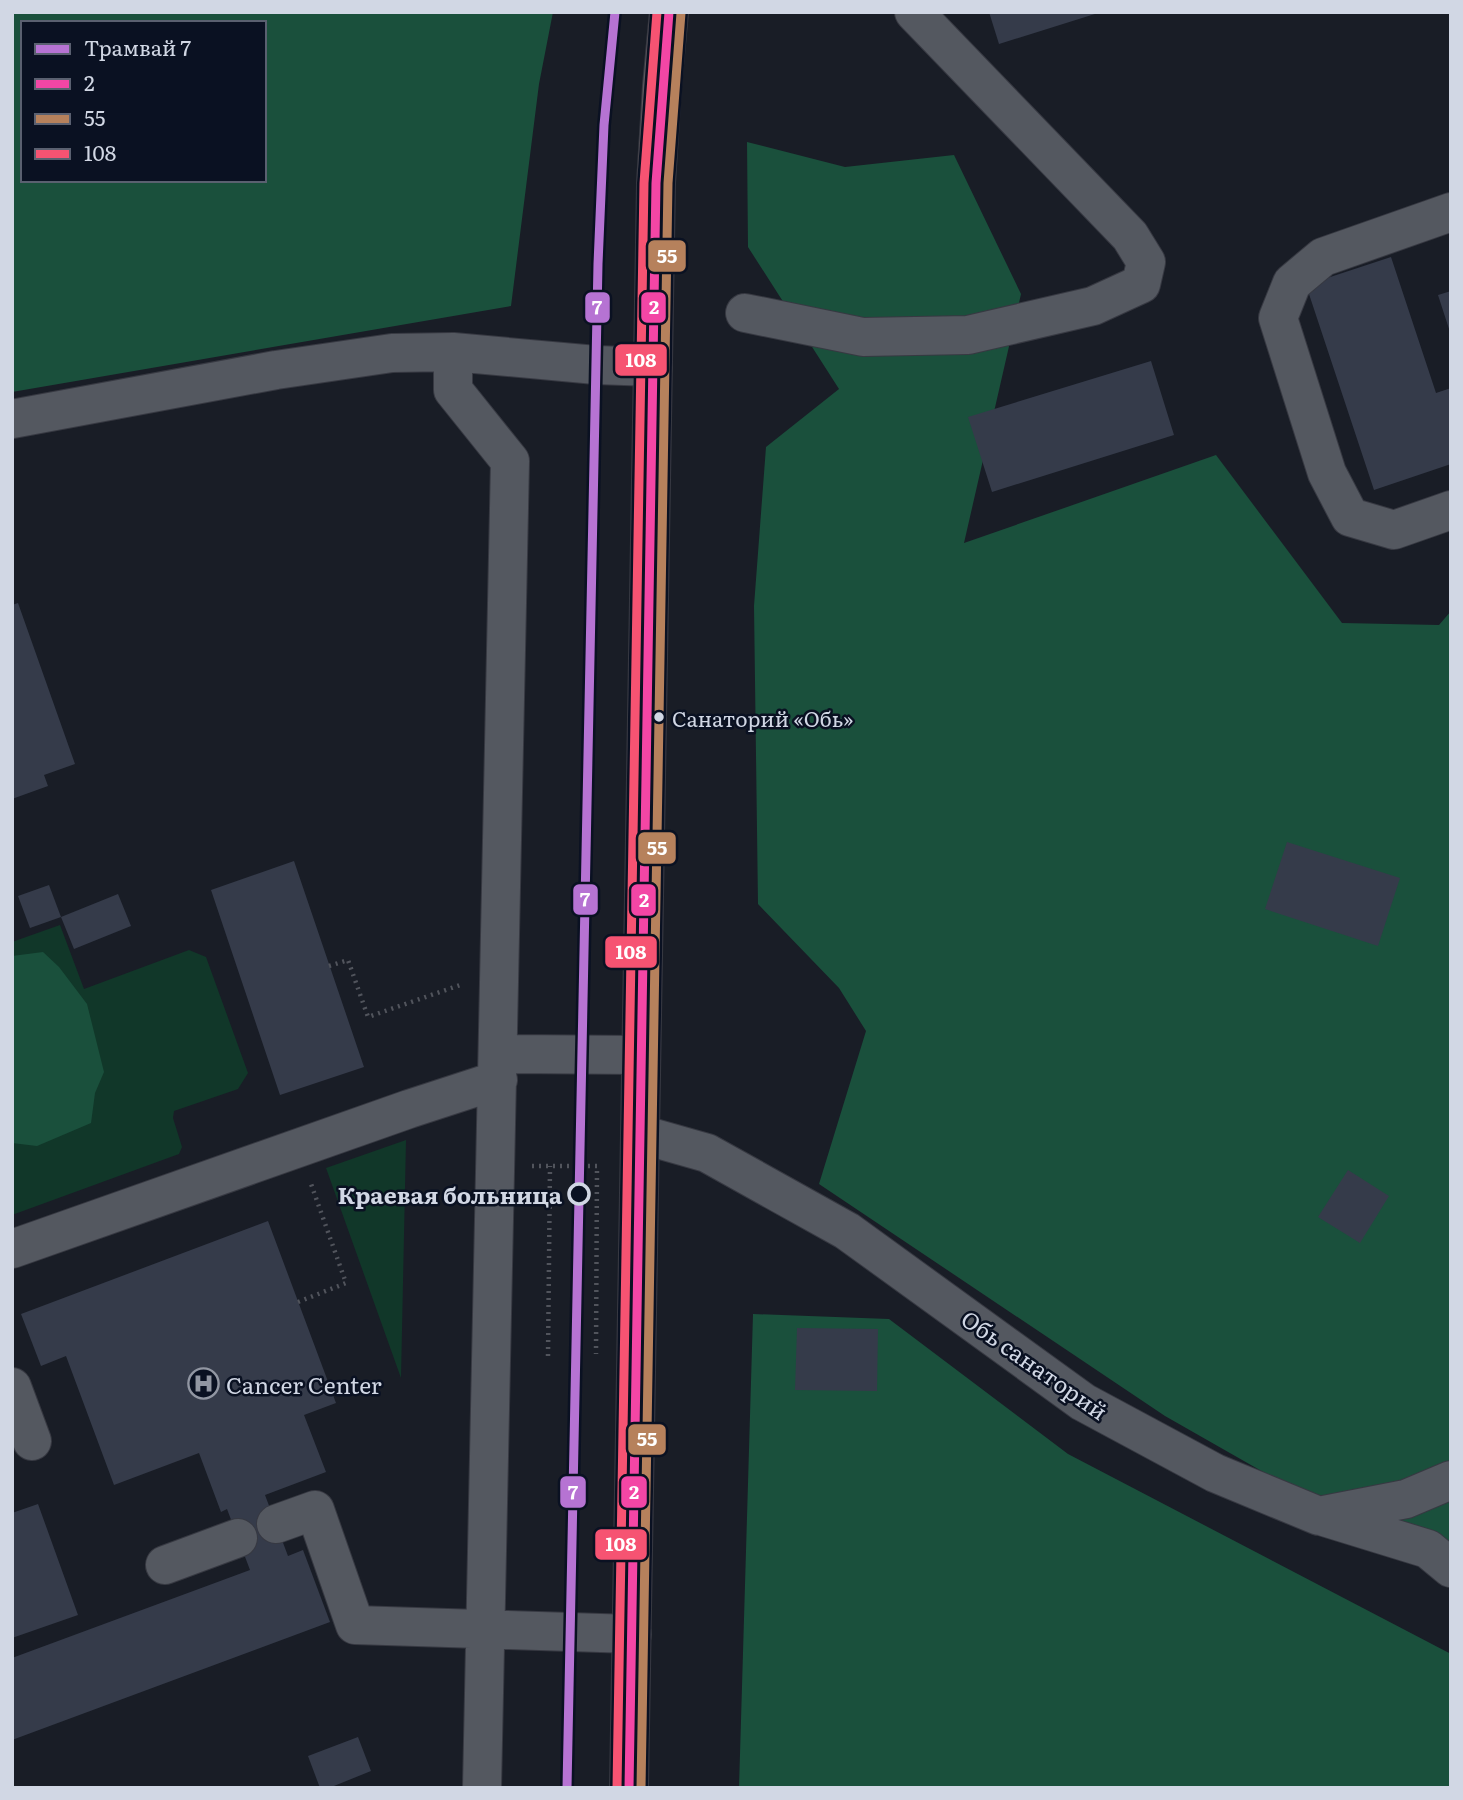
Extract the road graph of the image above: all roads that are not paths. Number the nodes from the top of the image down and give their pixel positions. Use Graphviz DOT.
graph roads {
  1 [pos="670,12"];
  2 [pos="914,12"];
  3 [pos="1451,212"];
  4 [pos="745,313"];
  5 [pos="453,352"];
  6 [pos="653,367"];
  7 [pos="12,419"];
  8 [pos="1451,510"];
  9 [pos="641,1055"];
  10 [pos="498,1067"];
  11 [pos="640,1134"];
  12 [pos="12,1249"];
  13 [pos="12,1387"];
  14 [pos="32,1441"];
  15 [pos="1451,1480"];
  16 [pos="1319,1516"];
  17 [pos="276,1524"];
  18 [pos="238,1538"];
  19 [pos="165,1565"];
  20 [pos="1451,1568"];
  21 [pos="486,1630"];
  22 [pos="632,1634"];
  23 [pos="482,1788"];
  24 [pos="629,1788"];
  1 -- 6 [label="highway"];
  2 -- 4 [label="street"];
  3 -- 8 [label="street"];
  5 -- 6 [label="street"];
  5 -- 7 [label="street"];
  5 -- 10 [label="street"];
  6 -- 9 [label="highway"];
  9 -- 10 [label="street"];
  9 -- 11 [label="highway"];
  10 -- 12 [label="street"];
  10 -- 21 [label="street"];
  11 -- 16 [label="street, Обь санаторий"];
  11 -- 22 [label="highway"];
  13 -- 14 [label="street"];
  15 -- 16 [label="street"];
  16 -- 20 [label="street, Обь санаторий"];
  17 -- 21 [label="street"];
  18 -- 19 [label="street"];
  21 -- 22 [label="street"];
  21 -- 23 [label="street"];
  22 -- 24 [label="highway"];
}
